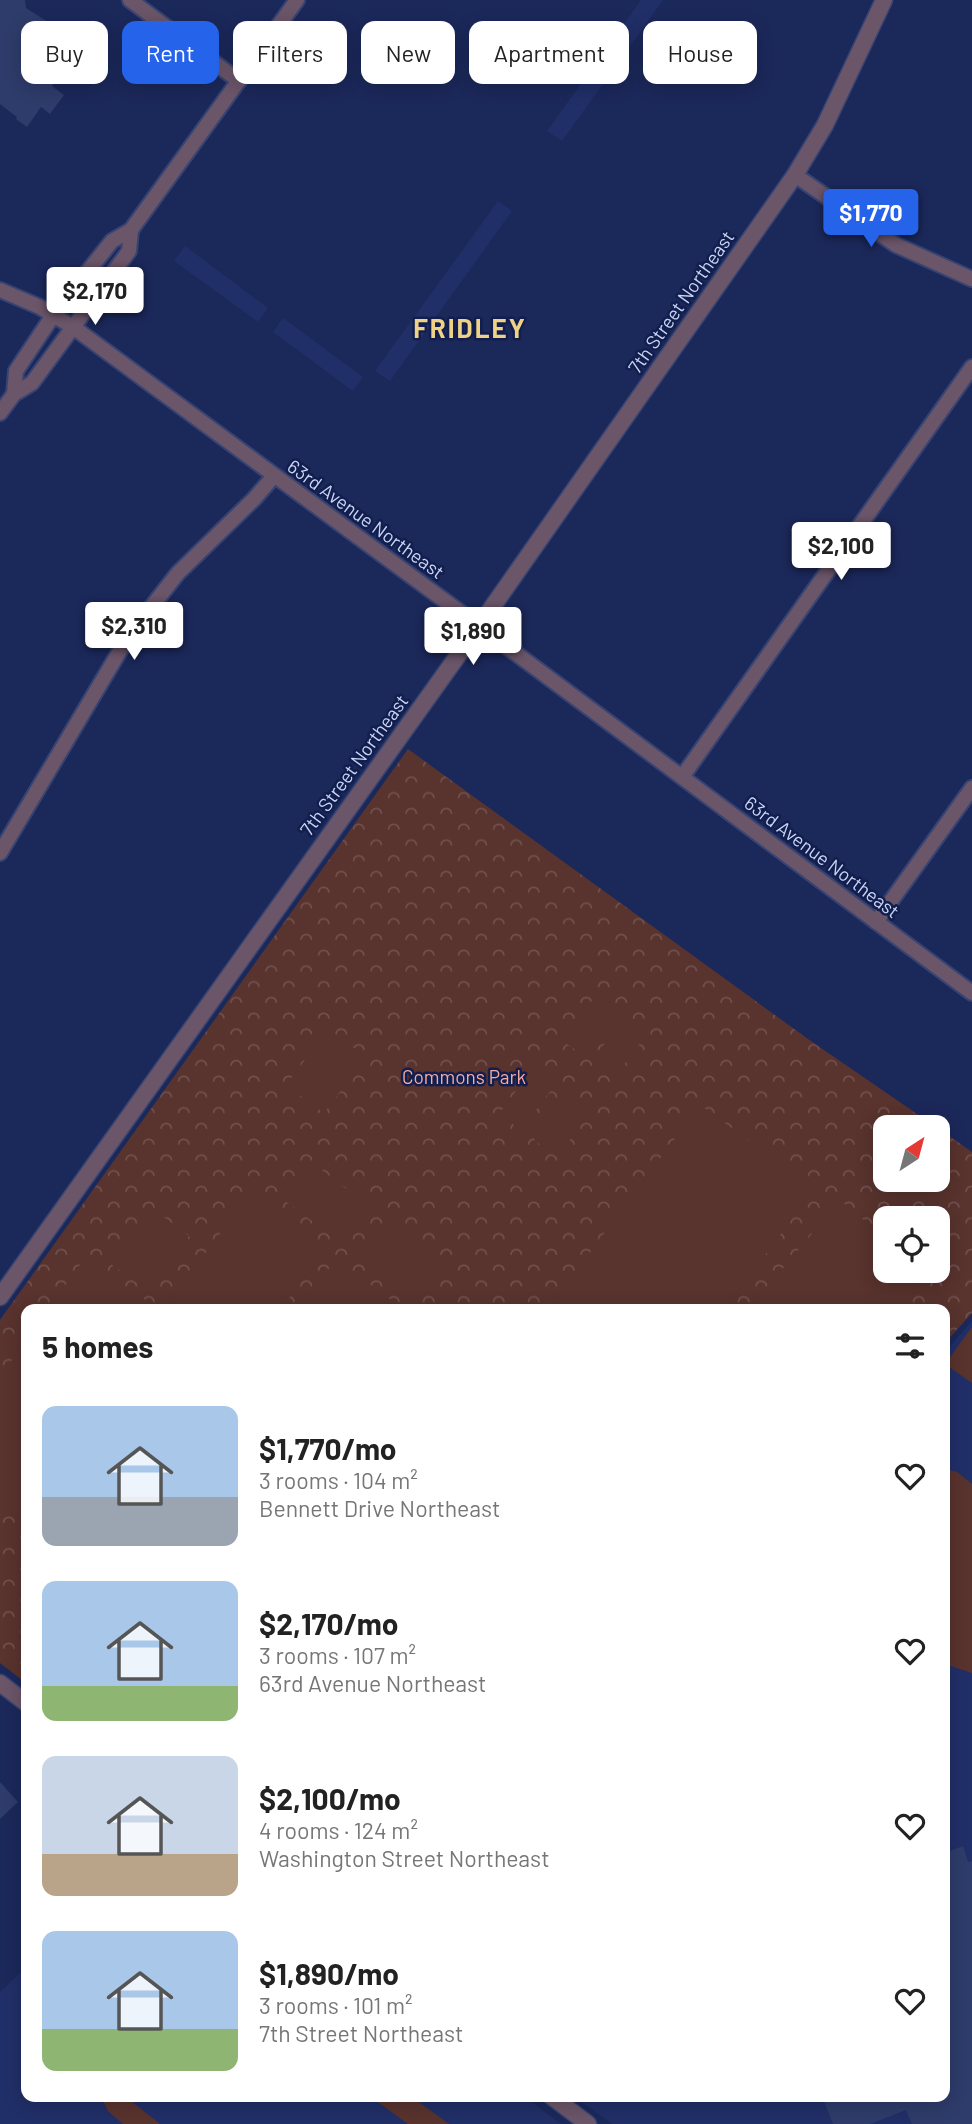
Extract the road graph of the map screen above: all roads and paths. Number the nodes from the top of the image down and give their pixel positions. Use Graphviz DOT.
graph roads {
  1 [pos="130,0"];
  2 [pos="297,0"];
  3 [pos="884,0"];
  4 [pos="282,21"];
  5 [pos="233,77"];
  6 [pos="237,84"];
  7 [pos="795,175"];
  8 [pos="131,230"];
  9 [pos="972,279"];
  10 [pos="0,290"];
  11 [pos="54,314"];
  12 [pos="73,327"];
  13 [pos="972,367"];
  14 [pos="14,394"];
  15 [pos="0,413"];
  16 [pos="274,476"];
  17 [pos="480,626"];
  18 [pos="682,777"];
  19 [pos="972,788"];
  20 [pos="0,853"];
  21 [pos="876,922"];
  22 [pos="972,993"];
  23 [pos="0,1297"];
  24 [pos="0,1683"];
  25 [pos="21,1699"];
  26 [pos="559,2102"];
  27 [pos="588,2124"];
  1 -- 5 [label="street"];
  2 -- 4 [label="street"];
  3 -- 7 [label="street, 7th Street Northeast"];
  6 -- 8 [label="street"];
  7 -- 9 [label="street"];
  7 -- 17 [label="street, 7th Street Northeast"];
  8 -- 11 [label="street"];
  8 -- 12 [label="street"];
  10 -- 11 [label="street, 63rd Avenue Northeast"];
  11 -- 12 [label="street, 63rd Avenue Northeast"];
  11 -- 14 [label="street"];
  12 -- 14 [label="street"];
  12 -- 16 [label="street, 63rd Avenue Northeast"];
  13 -- 18 [label="street"];
  14 -- 15 [label="street"];
  16 -- 17 [label="street, 63rd Avenue Northeast"];
  16 -- 20 [label="street"];
  17 -- 18 [label="street, 63rd Avenue Northeast"];
  17 -- 23 [label="street, 7th Street Northeast"];
  18 -- 21 [label="street, 63rd Avenue Northeast"];
  19 -- 21 [label="street"];
  21 -- 22 [label="street, 63rd Avenue Northeast"];
  24 -- 25 [label="street"];
  26 -- 27 [label="street"];
}
